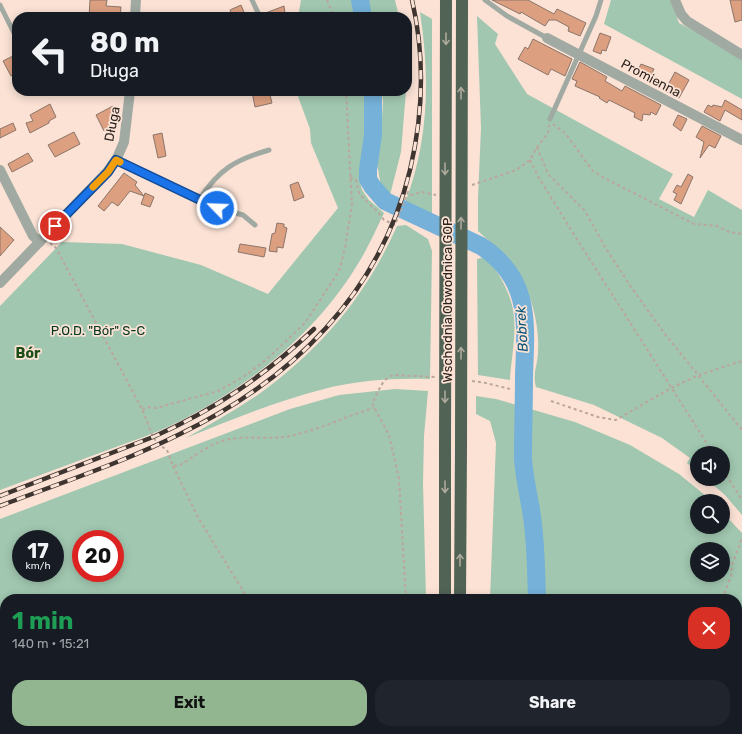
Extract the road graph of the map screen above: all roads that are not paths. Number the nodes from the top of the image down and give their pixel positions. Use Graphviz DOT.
graph roads {
  1 [pos="136,0"];
  2 [pos="252,0"];
  3 [pos="446,0"];
  4 [pos="462,0"];
  5 [pos="485,0"];
  6 [pos="601,0"];
  7 [pos="675,0"];
  8 [pos="0,5"];
  9 [pos="135,12"];
  10 [pos="258,12"];
  11 [pos="12,29"];
  12 [pos="548,38"];
  13 [pos="579,55"];
  14 [pos="742,55"];
  15 [pos="129,96"];
  16 [pos="550,119"];
  17 [pos="742,140"];
  18 [pos="269,150"];
  19 [pos="116,160"];
  20 [pos="0,170"];
  21 [pos="199,200"];
  22 [pos="256,225"];
  23 [pos="42,239"];
  24 [pos="0,282"];
  25 [pos="444,594"];
  26 [pos="460,594"];
  1 -- 9 [label="street"];
  2 -- 10 [label="lane"];
  3 -- 25 [label="highway, Wschodnia Obwodnica GOP, one-way, bridge"];
  26 -- 4 [label="highway, Wschodnia Obwodnica GOP, one-way, bridge"];
  5 -- 12 [label="lane"];
  6 -- 13 [label="lane"];
  7 -- 14 [label="street"];
  8 -- 11 [label="lane"];
  12 -- 13 [label="street, Promienna"];
  13 -- 16 [label="lane"];
  13 -- 17 [label="street, Promienna"];
  15 -- 19 [label="street, Długa"];
  18 -- 21 [label="lane"];
  19 -- 21 [label="lane"];
  19 -- 23 [label="street, Długa"];
  20 -- 23 [label="street"];
  21 -- 22 [label="lane"];
  23 -- 24 [label="street, Długa"];
}
